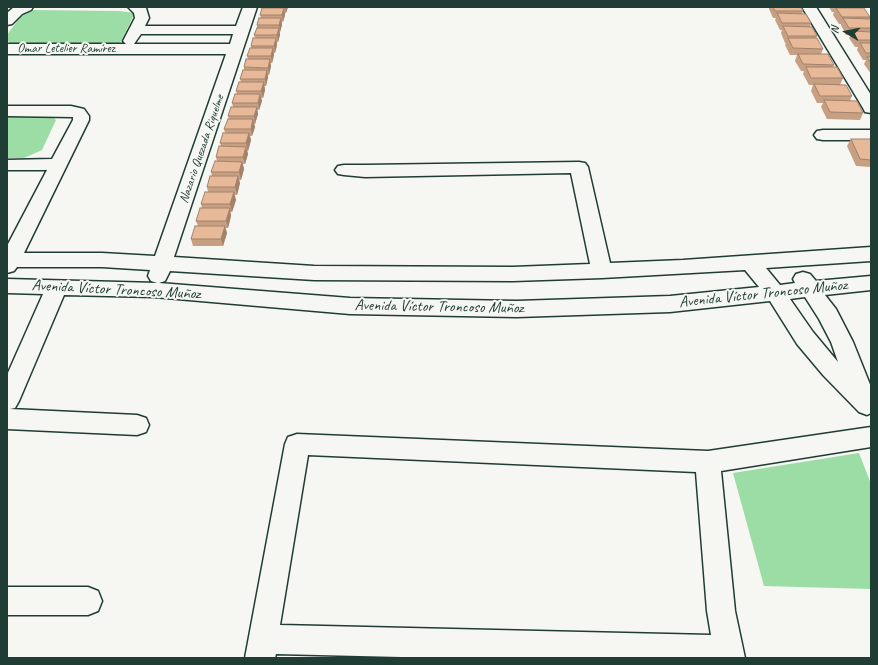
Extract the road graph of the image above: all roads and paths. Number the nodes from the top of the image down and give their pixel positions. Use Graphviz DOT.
graph roads {
  1 [pos="26,7"];
  2 [pos="135,7"];
  3 [pos="250,7"];
  4 [pos="809,7"];
  5 [pos="7,21"];
  6 [pos="136,30"];
  7 [pos="242,30"];
  8 [pos="7,49"];
  9 [pos="125,49"];
  10 [pos="236,50"];
  11 [pos="871,108"];
  12 [pos="7,111"];
  13 [pos="823,135"];
  14 [pos="871,135"];
  15 [pos="59,164"];
  16 [pos="7,165"];
  17 [pos="344,170"];
  18 [pos="871,254"];
  19 [pos="789,260"];
  20 [pos="8,262"];
  21 [pos="751,262"];
  22 [pos="162,263"];
  23 [pos="602,271"];
  24 [pos="871,283"];
  25 [pos="7,286"];
  26 [pos="57,287"];
  27 [pos="810,289"];
  28 [pos="154,290"];
  29 [pos="776,294"];
  30 [pos="7,401"];
  31 [pos="869,411"];
  32 [pos="7,419"];
  33 [pos="137,425"];
  34 [pos="871,437"];
  35 [pos="708,462"];
  36 [pos="7,601"];
  37 [pos="88,601"];
  38 [pos="262,649"];
  39 [pos="729,654"];
  1 -- 5 [label="street, Omar Letelier Ramírez"];
  2 -- 6 [label="street, Omar Letelier Ramírez"];
  3 -- 7 [label="street, Nazario Quezada Riquelme"];
  4 -- 11 [label="street"];
  6 -- 7 [label="street, Omar Letelier Ramírez"];
  6 -- 9 [label="street, Omar Letelier Ramírez"];
  7 -- 10 [label="street, Nazario Quezada Riquelme"];
  8 -- 9 [label="street, Omar Letelier Ramírez"];
  9 -- 10 [label="street, Omar Letelier Ramírez"];
  10 -- 22 [label="street, Nazario Quezada Riquelme"];
  12 -- 15 [label="street"];
  13 -- 14 [label="street"];
  15 -- 16 [label="street"];
  15 -- 20 [label="street"];
  17 -- 23 [label="street"];
  18 -- 19 [label="street, Avenida Víctor Troncoso Muñoz"];
  19 -- 21 [label="street, Avenida Víctor Troncoso Muñoz"];
  19 -- 27 [label="street"];
  20 -- 22 [label="street, Avenida Víctor Troncoso Muñoz"];
  21 -- 23 [label="street, Avenida Víctor Troncoso Muñoz"];
  21 -- 29 [label="street"];
  22 -- 23 [label="street, Avenida Víctor Troncoso Muñoz"];
  22 -- 28 [label="street, Nazario Quezada Riquelme"];
  24 -- 27 [label="street, Avenida Víctor Troncoso Muñoz"];
  25 -- 26 [label="street, Avenida Víctor Troncoso Muñoz"];
  26 -- 28 [label="street, Avenida Víctor Troncoso Muñoz"];
  26 -- 30 [label="street"];
  27 -- 29 [label="street, Avenida Víctor Troncoso Muñoz"];
  27 -- 31 [label="street"];
  28 -- 29 [label="street, Avenida Víctor Troncoso Muñoz"];
  29 -- 31 [label="street"];
  32 -- 33 [label="street"];
  34 -- 35 [label="street"];
  35 -- 38 [label="street"];
  35 -- 39 [label="street"];
  36 -- 37 [label="street"];
  38 -- 39 [label="street"];
}
